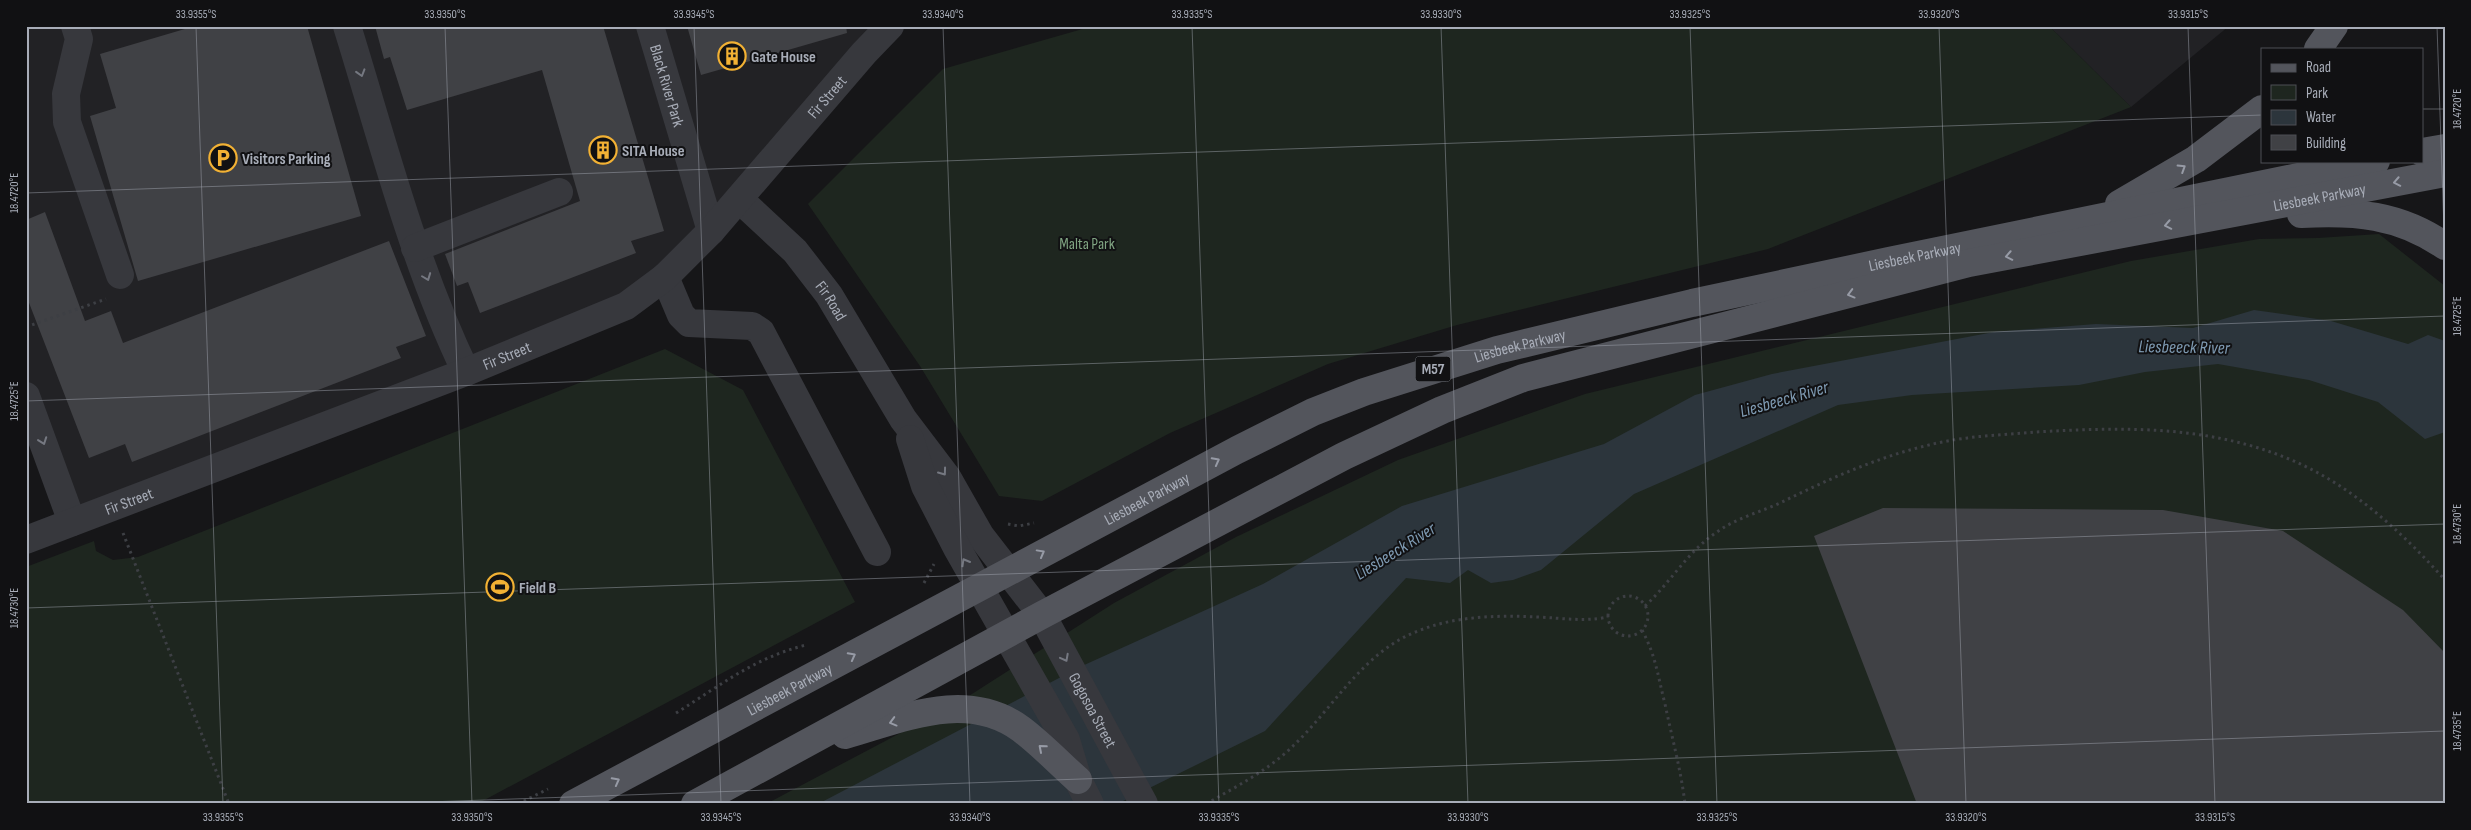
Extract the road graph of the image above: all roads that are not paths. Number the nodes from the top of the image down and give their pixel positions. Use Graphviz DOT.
graph roads {
  1 [pos="76,26"];
  2 [pos="347,26"];
  3 [pos="650,26"];
  4 [pos="890,26"];
  5 [pos="2334,26"];
  6 [pos="2319,48"];
  7 [pos="2261,110"];
  8 [pos="2445,148"];
  9 [pos="2424,152"];
  10 [pos="2371,162"];
  11 [pos="2445,173"];
  12 [pos="559,192"];
  13 [pos="739,198"];
  14 [pos="2094,218"];
  15 [pos="2204,218"];
  16 [pos="711,232"];
  17 [pos="2445,246"];
  18 [pos="415,248"];
  19 [pos="120,274"];
  20 [pos="665,277"];
  21 [pos="466,372"];
  22 [pos="26,396"];
  23 [pos="903,419"];
  24 [pos="72,522"];
  25 [pos="26,540"];
  26 [pos="877,552"];
  27 [pos="1008,572"];
  28 [pos="980,588"];
  29 [pos="1042,615"];
  30 [pos="1007,634"];
  31 [pos="802,746"];
  32 [pos="1084,792"];
  33 [pos="573,804"];
  34 [pos="695,804"];
  35 [pos="1144,804"];
  1 -- 19 [label="street"];
  2 -- 18 [label="street, one-way"];
  3 -- 16 [label="street, Black River Park"];
  4 -- 13 [label="street, Fir Street"];
  5 -- 6 [label="main road"];
  14 -- 7 [label="main road, one-way"];
  8 -- 9 [label="main road"];
  10 -- 14 [label="main road, Liesbeek Parkway / M57"];
  11 -- 15 [label="main road, Liesbeek Parkway / M57, one-way"];
  12 -- 18 [label="street"];
  13 -- 16 [label="street, Fir Street"];
  13 -- 23 [label="street, Fir Road"];
  27 -- 14 [label="main road, Liesbeek Parkway / M57, one-way"];
  15 -- 17 [label="main road"];
  15 -- 29 [label="main road, Liesbeek Parkway / M57, one-way"];
  16 -- 20 [label="street, Fir Street"];
  18 -- 21 [label="street, one-way"];
  20 -- 21 [label="street, Fir Street"];
  20 -- 26 [label="street"];
  21 -- 24 [label="street, Fir Street"];
  22 -- 24 [label="street, one-way"];
  23 -- 27 [label="street, Fir Road, one-way"];
  28 -- 23 [label="street, Fir Road, one-way"];
  24 -- 25 [label="street, Fir Street"];
  27 -- 28 [label="main road, Liesbeek Parkway / M57"];
  27 -- 29 [label="street, Fir Road"];
  28 -- 30 [label="street, Fir Road"];
  33 -- 28 [label="main road, Liesbeek Parkway / M57, one-way"];
  29 -- 30 [label="main road, Liesbeek Parkway / M57"];
  29 -- 35 [label="street, Gogosoa Street, one-way"];
  30 -- 31 [label="main road, Liesbeek Parkway / M57"];
  30 -- 32 [label="street"];
  32 -- 31 [label="main road, one-way"];
  31 -- 34 [label="main road, Liesbeek Parkway / M57"];
}
